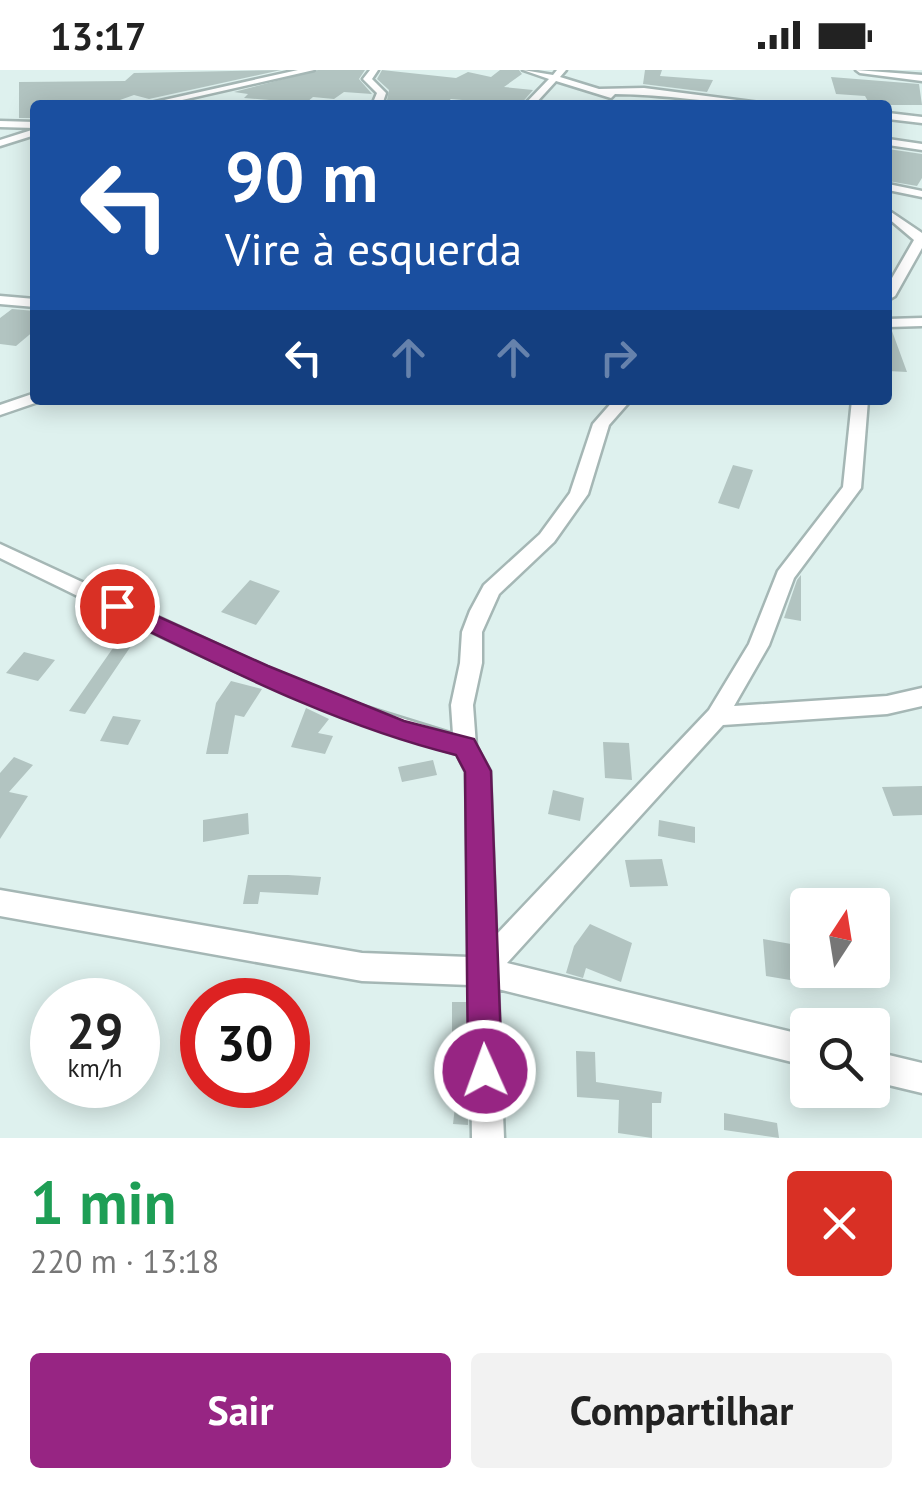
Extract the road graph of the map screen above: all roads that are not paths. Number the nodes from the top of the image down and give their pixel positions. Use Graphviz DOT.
graph roads {
  1 [pos="310,70"];
  2 [pos="374,70"];
  3 [pos="527,70"];
  4 [pos="860,70"];
  5 [pos="558,73"];
  6 [pos="922,78"];
  7 [pos="601,91"];
  8 [pos="170,100"];
  9 [pos="379,100"];
  10 [pos="534,100"];
  11 [pos="626,100"];
  12 [pos="726,100"];
  13 [pos="892,116"];
  14 [pos="922,120"];
  15 [pos="0,124"];
  16 [pos="30,127"];
  17 [pos="30,130"];
  18 [pos="0,143"];
  19 [pos="892,143"];
  20 [pos="922,147"];
  21 [pos="892,188"];
  22 [pos="922,194"];
  23 [pos="892,215"];
  24 [pos="921,238"];
  25 [pos="892,289"];
  26 [pos="0,300"];
  27 [pos="30,303"];
  28 [pos="892,322"];
  29 [pos="922,322"];
  30 [pos="30,400"];
  31 [pos="619,405"];
  32 [pos="860,405"];
  33 [pos="0,410"];
  34 [pos="0,550"];
  35 [pos="922,697"];
  36 [pos="716,716"];
  37 [pos="464,746"];
  38 [pos="0,902"];
  39 [pos="481,971"];
  40 [pos="790,1046"];
  41 [pos="890,1070"];
  42 [pos="922,1078"];
  43 [pos="488,1138"];
  1 -- 8 [label="street"];
  2 -- 9 [label="street"];
  3 -- 5 [label="street"];
  4 -- 6 [label="street"];
  5 -- 7 [label="street"];
  5 -- 10 [label="street"];
  7 -- 11 [label="street"];
  7 -- 12 [label="street"];
  13 -- 14 [label="street"];
  15 -- 16 [label="street"];
  17 -- 18 [label="street"];
  19 -- 20 [label="street"];
  21 -- 22 [label="street"];
  23 -- 24 [label="street"];
  24 -- 25 [label="street"];
  26 -- 27 [label="street"];
  28 -- 29 [label="street"];
  30 -- 33 [label="street"];
  31 -- 37 [label="street"];
  32 -- 36 [label="street"];
  34 -- 37 [label="street"];
  35 -- 36 [label="street"];
  36 -- 39 [label="street"];
  37 -- 39 [label="street"];
  38 -- 39 [label="street"];
  39 -- 40 [label="street"];
  39 -- 43 [label="street"];
  41 -- 42 [label="street"];
}
